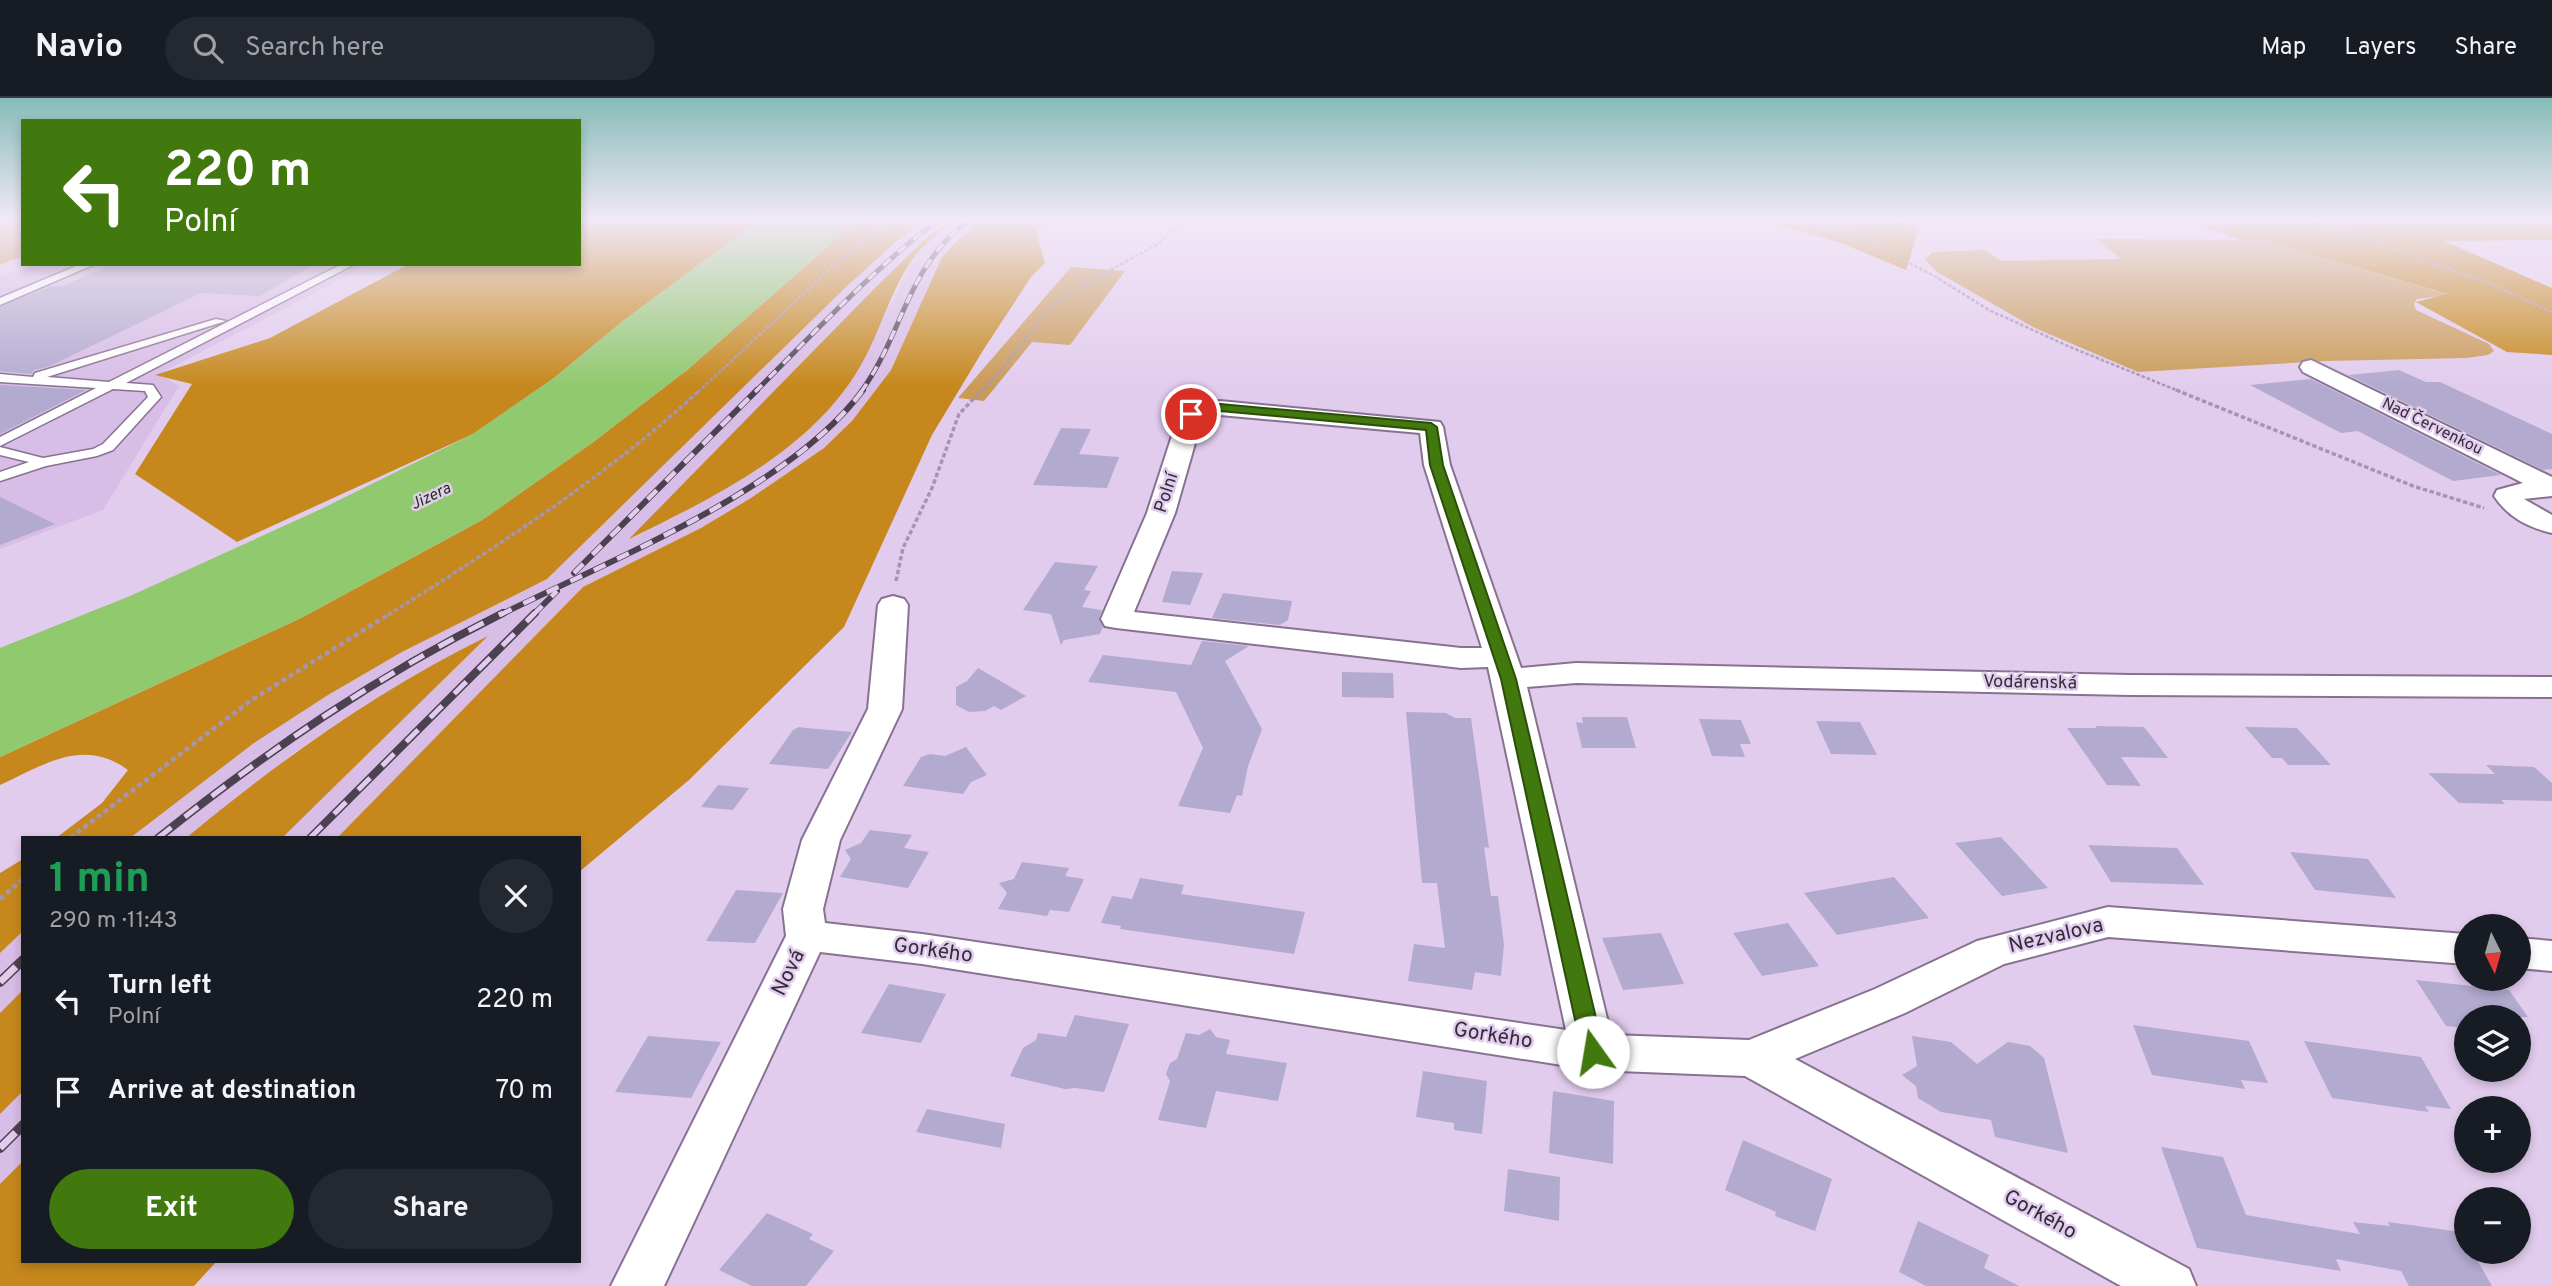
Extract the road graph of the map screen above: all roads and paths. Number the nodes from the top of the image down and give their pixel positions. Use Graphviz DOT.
graph roads {
  1 [pos="63,275"];
  2 [pos="327,275"];
  3 [pos="823,275"];
  4 [pos="1100,275"];
  5 [pos="1933,275"];
  6 [pos="2467,275"];
  7 [pos="0,293"];
  8 [pos="21,293"];
  9 [pos="0,302"];
  10 [pos="263,307"];
  11 [pos="2552,312"];
  12 [pos="2311,368"];
  13 [pos="0,378"];
  14 [pos="27,380"];
  15 [pos="113,385"];
  16 [pos="0,442"];
  17 [pos="0,451"];
  18 [pos="44,463"];
  19 [pos="0,477"];
  20 [pos="2552,488"];
  21 [pos="2526,514"];
  22 [pos="2552,525"];
  23 [pos="893,605"];
  24 [pos="1505,668"];
  25 [pos="2552,687"];
  26 [pos="73,836"];
  27 [pos="21,881"];
  28 [pos="0,899"];
  29 [pos="807,936"];
  30 [pos="2454,948"];
  31 [pos="2531,954"];
  32 [pos="2552,956"];
  33 [pos="1593,1052"];
  34 [pos="1752,1058"];
  35 [pos="637,1286"];
  36 [pos="2170,1286"];
  1 -- 8 [label="lane"];
  2 -- 10 [label="lane"];
  3 -- 26 [label="path"];
  4 -- 23 [label="path"];
  5 -- 21 [label="path"];
  6 -- 11 [label="path"];
  7 -- 8 [label="lane"];
  8 -- 9 [label="lane"];
  10 -- 14 [label="lane"];
  10 -- 15 [label="lane"];
  12 -- 20 [label="street, Nad Červenkou"];
  13 -- 14 [label="lane"];
  14 -- 15 [label="lane"];
  15 -- 16 [label="lane"];
  15 -- 18 [label="lane"];
  17 -- 18 [label="lane"];
  18 -- 19 [label="lane"];
  20 -- 21 [label="street, Nad Červenkou"];
  21 -- 22 [label="street"];
  23 -- 29 [label="street, Nová"];
  24 -- 24 [label="street, Polní"];
  24 -- 25 [label="street, Vodárenská"];
  24 -- 33 [label="street, Polní"];
  27 -- 28 [label="path"];
  29 -- 33 [label="street, Gorkého"];
  29 -- 35 [label="street, Nová"];
  30 -- 34 [label="street, Nezvalova"];
  31 -- 32 [label="street"];
  33 -- 34 [label="street, Gorkého"];
  34 -- 36 [label="street, Gorkého"];
}
